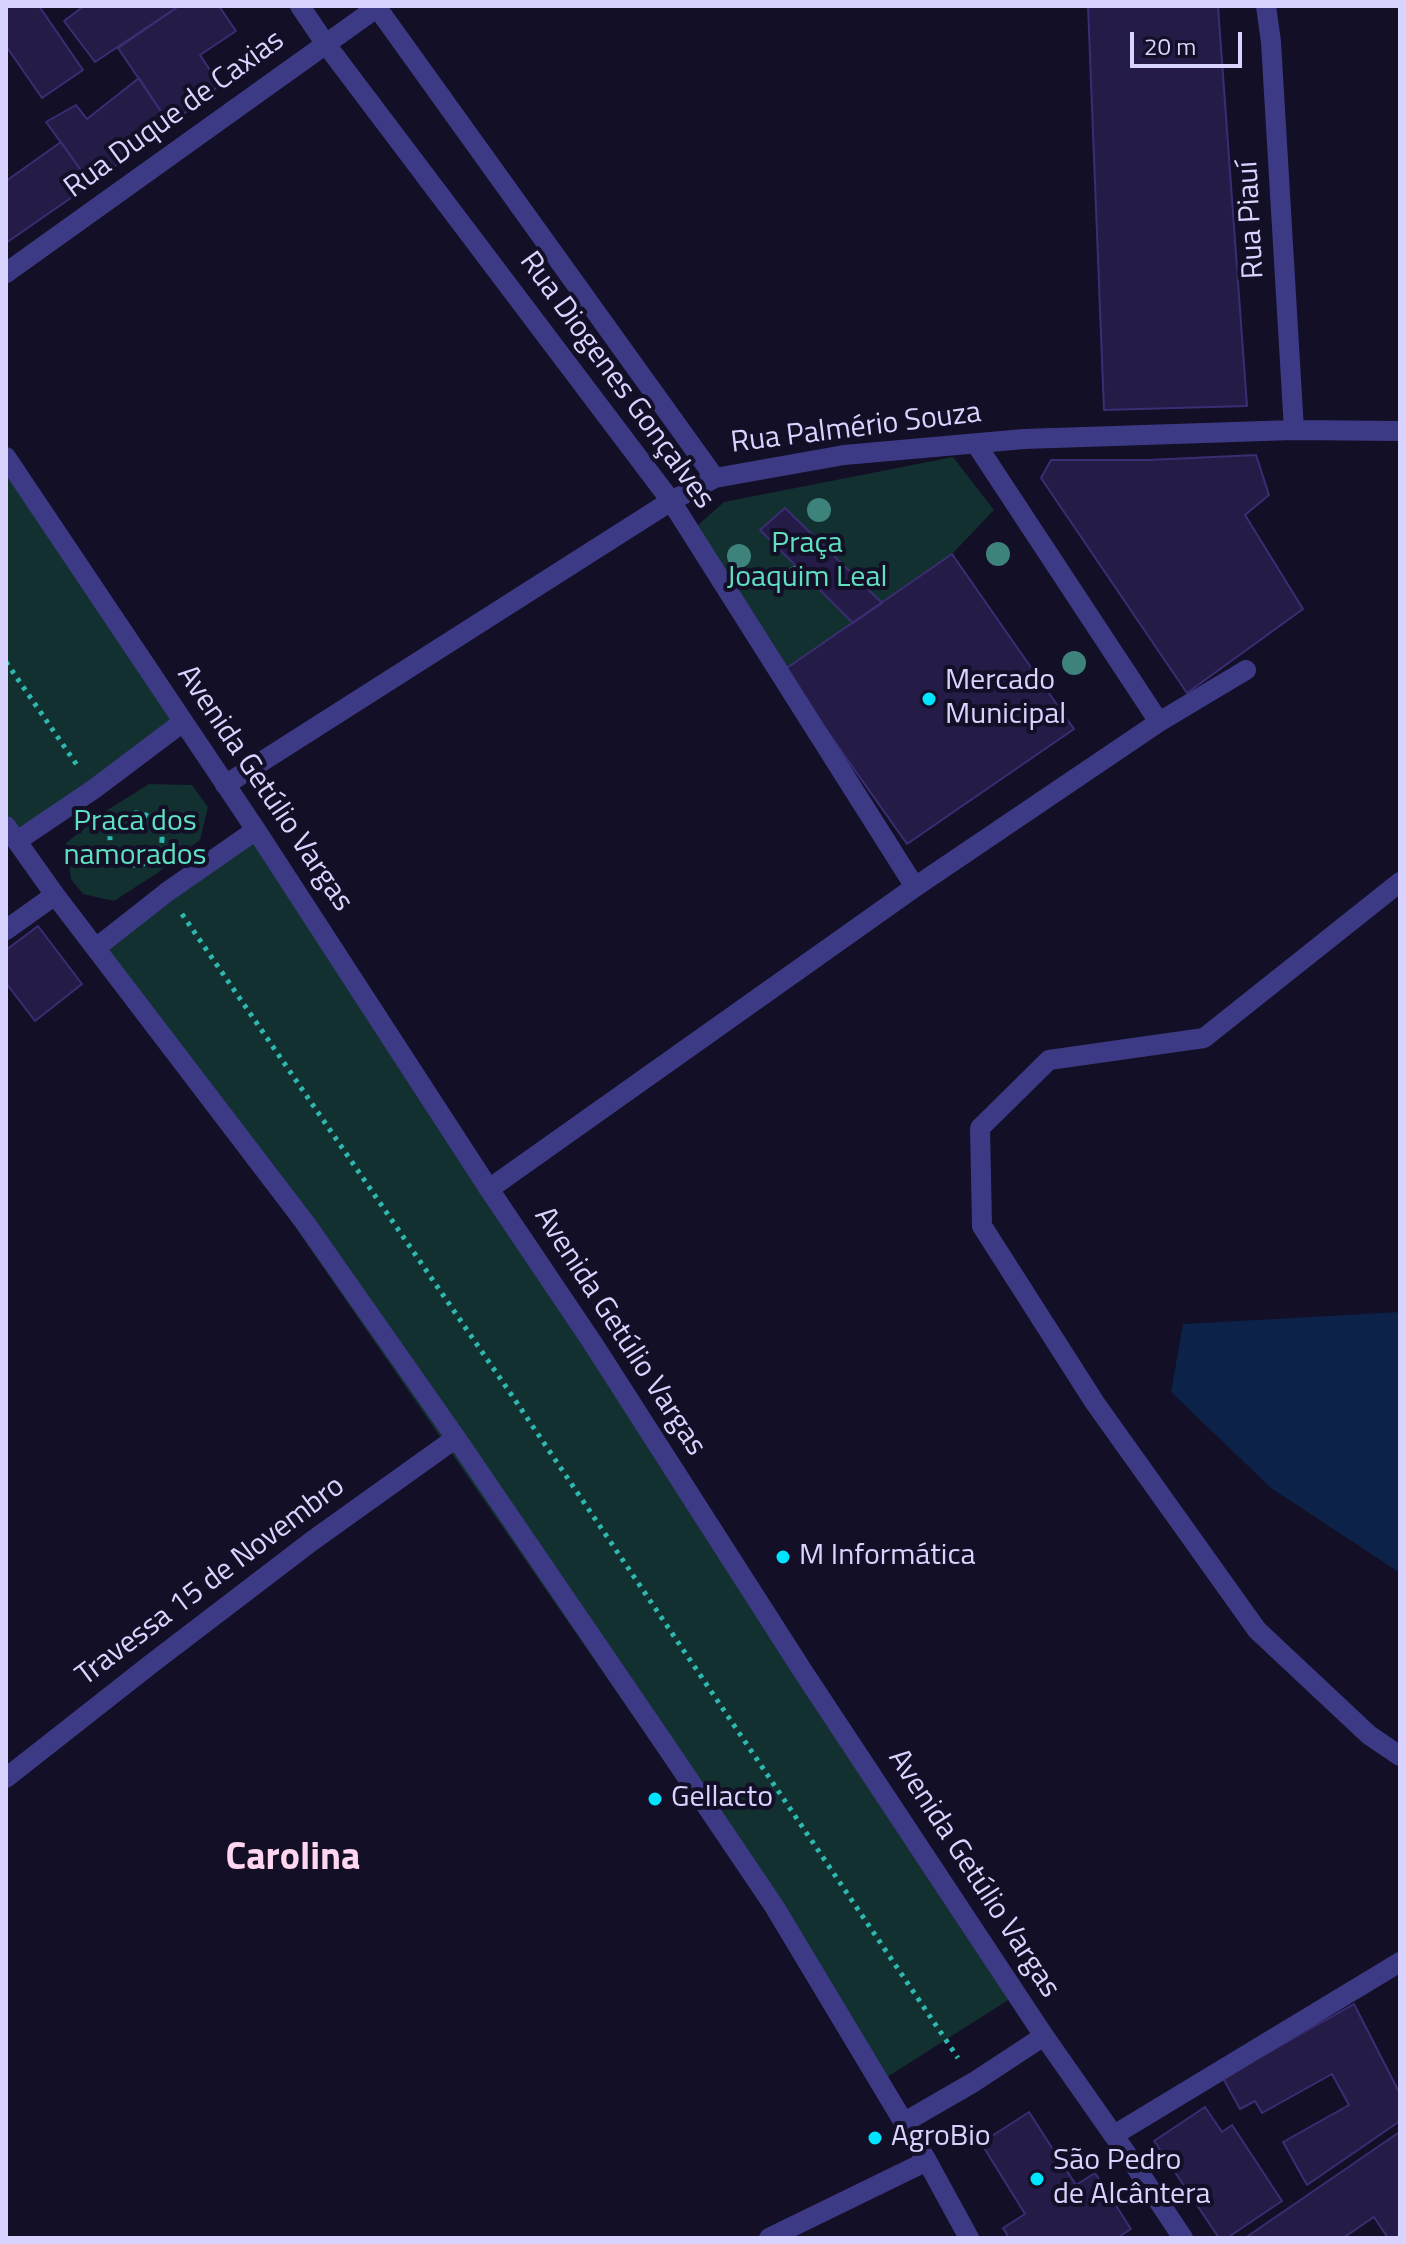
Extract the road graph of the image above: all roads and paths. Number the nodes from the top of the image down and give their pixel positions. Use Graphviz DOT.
graph roads {
  1 [pos="300,6"];
  2 [pos="1266,6"];
  3 [pos="377,7"];
  4 [pos="325,43"];
  5 [pos="6,273"];
  6 [pos="1294,430"];
  7 [pos="1400,431"];
  8 [pos="976,444"];
  9 [pos="6,457"];
  10 [pos="715,478"];
  11 [pos="671,501"];
  12 [pos="6,662"];
  13 [pos="1246,670"];
  14 [pos="183,722"];
  15 [pos="1159,722"];
  16 [pos="225,785"];
  17 [pos="94,789"];
  18 [pos="118,821"];
  19 [pos="256,830"];
  20 [pos="12,833"];
  21 [pos="147,863"];
  22 [pos="1400,882"];
  23 [pos="915,887"];
  24 [pos="167,892"];
  25 [pos="55,895"];
  26 [pos="6,930"];
  27 [pos="97,947"];
  28 [pos="489,1189"];
  29 [pos="456,1438"];
  30 [pos="1400,1756"];
  31 [pos="6,1778"];
  32 [pos="1400,1962"];
  33 [pos="1044,2036"];
  34 [pos="974,2082"];
  35 [pos="903,2123"];
  36 [pos="1114,2135"];
  37 [pos="927,2161"];
  38 [pos="769,2238"];
  39 [pos="969,2238"];
  40 [pos="1183,2238"];
  1 -- 4 [label="street, Rua Diogenes Gonçalves"];
  2 -- 6 [label="street, Rua Piauí"];
  3 -- 4 [label="street, Rua Duque de Caxias"];
  3 -- 10 [label="street, Rua Diogenes Gonçalves"];
  4 -- 5 [label="street, Rua Duque de Caxias"];
  4 -- 11 [label="street, Rua Diogenes Gonçalves"];
  6 -- 7 [label="street, Rua Palmério Souza"];
  6 -- 8 [label="street, Rua Palmério Souza"];
  8 -- 10 [label="street, Rua Palmério Souza"];
  8 -- 15 [label="street"];
  9 -- 14 [label="street, Avenida Getúlio Vargas"];
  10 -- 11 [label="street, Rua Palmério Souza"];
  11 -- 16 [label="street, Rua Palmério Souza"];
  11 -- 23 [label="street, Rua Diogenes Gonçalves"];
  12 -- 17 [label="path"];
  13 -- 15 [label="street"];
  14 -- 16 [label="street, Avenida Getúlio Vargas"];
  14 -- 17 [label="street"];
  15 -- 23 [label="street"];
  16 -- 19 [label="street, Avenida Getúlio Vargas"];
  17 -- 18 [label="path"];
  17 -- 20 [label="street"];
  18 -- 21 [label="path"];
  18 -- 21 [label="path"];
  19 -- 24 [label="street"];
  19 -- 28 [label="street, Avenida Getúlio Vargas"];
  20 -- 25 [label="street"];
  21 -- 24 [label="path"];
  22 -- 30 [label="street"];
  23 -- 28 [label="street"];
  24 -- 27 [label="street"];
  24 -- 34 [label="path"];
  25 -- 26 [label="street"];
  25 -- 27 [label="street"];
  27 -- 29 [label="street"];
  28 -- 33 [label="street, Avenida Getúlio Vargas"];
  29 -- 31 [label="street, Travessa 15 de Novembro"];
  29 -- 35 [label="street"];
  32 -- 36 [label="street"];
  33 -- 34 [label="street"];
  33 -- 36 [label="street, Avenida Getúlio Vargas"];
  34 -- 35 [label="street"];
  35 -- 37 [label="street"];
  36 -- 40 [label="street, Avenida Getúlio Vargas"];
  37 -- 38 [label="street"];
  37 -- 39 [label="street"];
}
